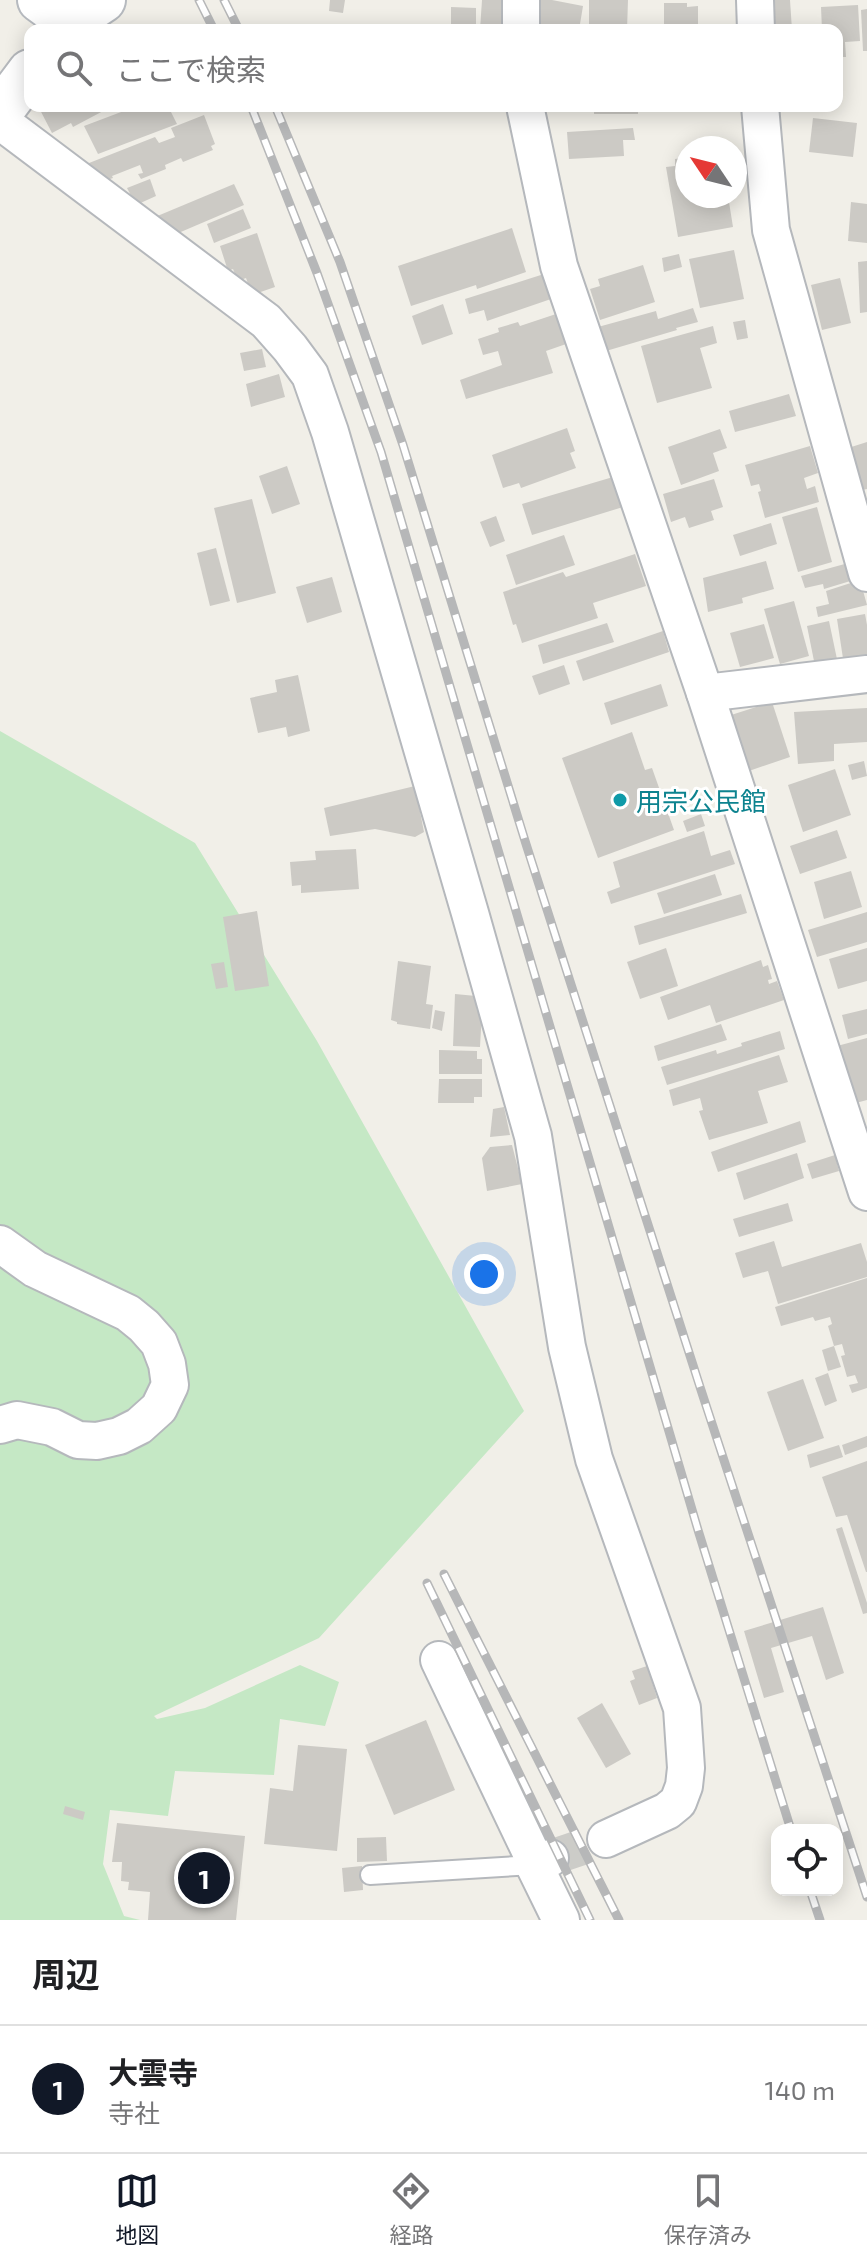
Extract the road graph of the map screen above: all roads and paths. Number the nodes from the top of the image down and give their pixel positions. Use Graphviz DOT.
graph roads {
  1 [pos="521,0"];
  2 [pos="755,0"];
  3 [pos="521,24"];
  4 [pos="756,24"];
  5 [pos="24,80"];
  6 [pos="0,112"];
  7 [pos="526,112"];
  8 [pos="761,112"];
  9 [pos="0,121"];
  10 [pos="867,573"];
  11 [pos="867,674"];
  12 [pos="705,693"];
  13 [pos="859,1139"];
  14 [pos="867,1192"];
  15 [pos="0,1244"];
  16 [pos="0,1425"];
  17 [pos="439,1660"];
  18 [pos="606,1839"];
  19 [pos="542,1861"];
  20 [pos="370,1875"];
  21 [pos="561,1920"];
  1 -- 3 [label="street"];
  2 -- 4 [label="street"];
  5 -- 6 [label="street"];
  7 -- 12 [label="street"];
  8 -- 10 [label="street"];
  9 -- 18 [label="street"];
  11 -- 12 [label="street"];
  12 -- 13 [label="street"];
  13 -- 14 [label="street"];
  15 -- 16 [label="street"];
  17 -- 19 [label="street"];
  19 -- 20 [label="lane"];
  19 -- 21 [label="street"];
}
